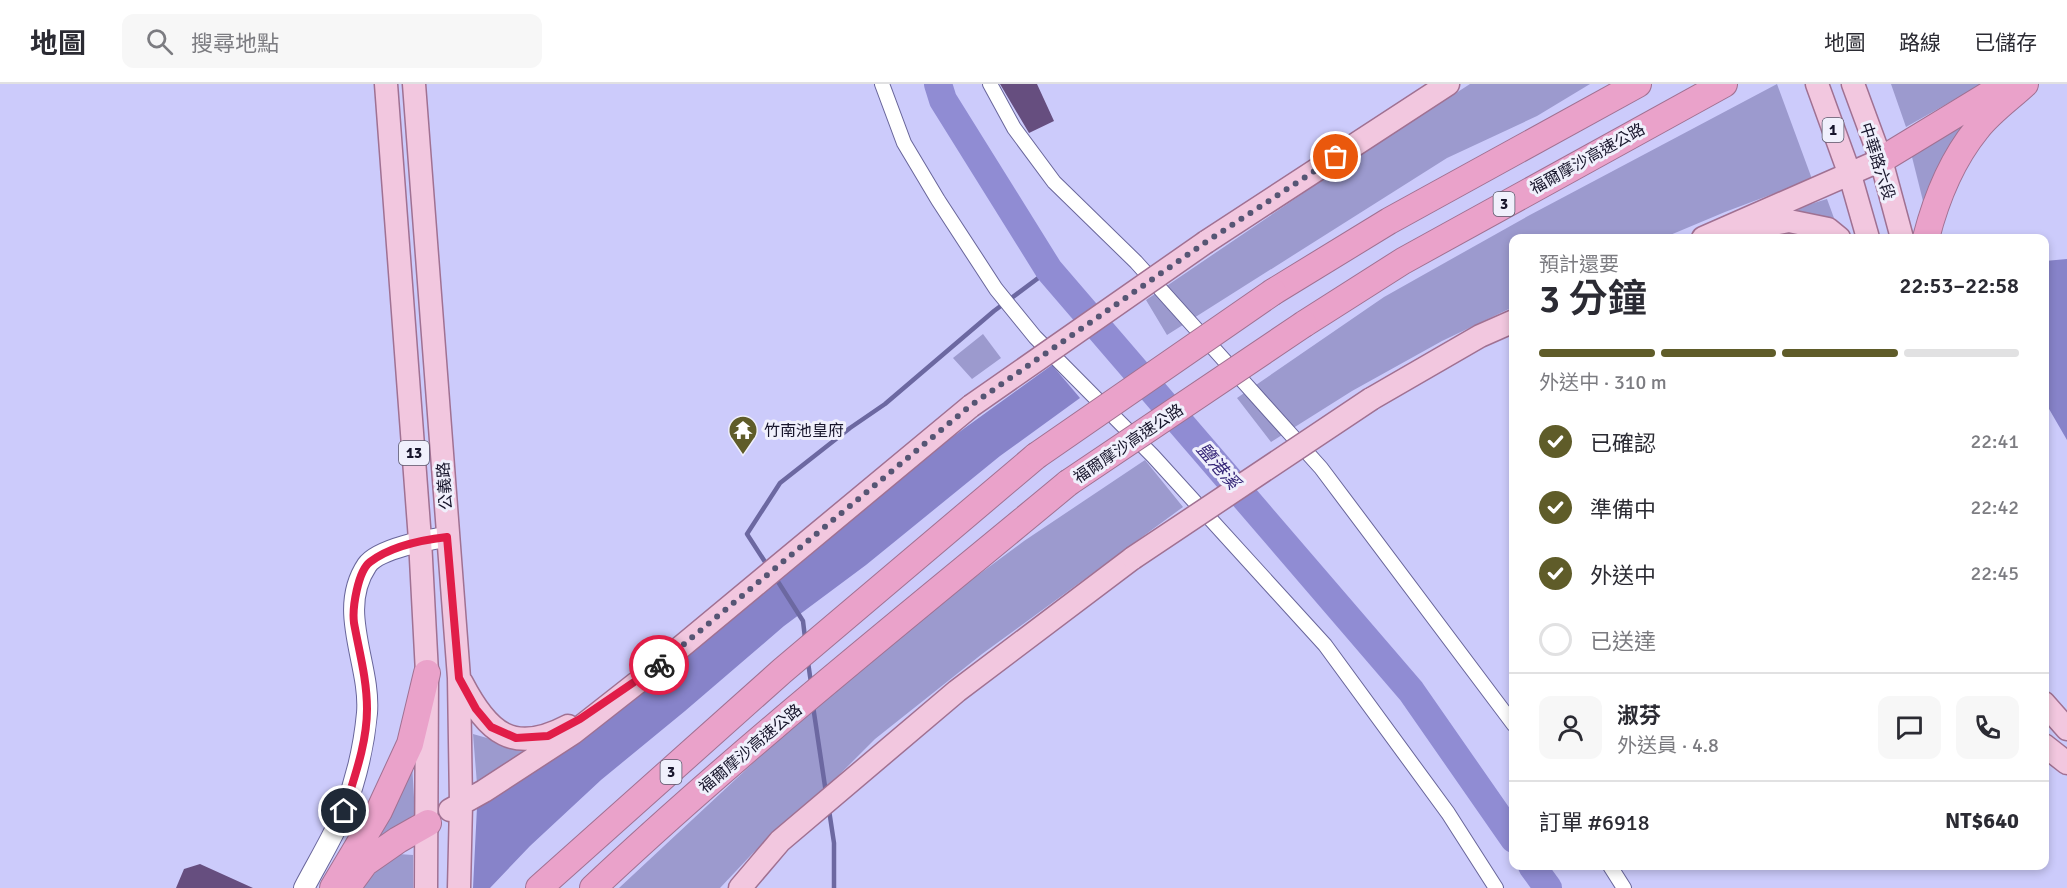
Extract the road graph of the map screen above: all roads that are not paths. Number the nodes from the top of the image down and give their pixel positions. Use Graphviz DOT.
graph roads {
  1 [pos="386,84"];
  2 [pos="414,84"];
  3 [pos="882,84"];
  4 [pos="990,84"];
  5 [pos="1448,84"];
  6 [pos="1638,84"];
  7 [pos="1817,84"];
  8 [pos="1852,84"];
  9 [pos="2006,84"];
  10 [pos="2025,84"];
  11 [pos="1716,88"];
  12 [pos="1881,160"];
  13 [pos="1850,175"];
  14 [pos="1712,234"];
  15 [pos="1731,234"];
  16 [pos="1834,234"];
  17 [pos="1867,234"];
  18 [pos="1901,234"];
  19 [pos="1927,234"];
  20 [pos="1509,323"];
  21 [pos="447,537"];
  22 [pos="420,540"];
  23 [pos="652,671"];
  24 [pos="427,673"];
  25 [pos="459,678"];
  26 [pos="2049,709"];
  27 [pos="1509,718"];
  28 [pos="2067,729"];
  29 [pos="2049,749"];
  30 [pos="2067,763"];
  31 [pos="461,804"];
  32 [pos="428,823"];
  33 [pos="1613,870"];
  34 [pos="304,888"];
  35 [pos="333,888"];
  36 [pos="347,888"];
  37 [pos="426,888"];
  38 [pos="459,888"];
  39 [pos="539,888"];
  40 [pos="593,888"];
  41 [pos="740,888"];
  42 [pos="1496,888"];
  43 [pos="1624,888"];
  1 -- 22 [label="main road, 公義路 / 13"];
  2 -- 21 [label="main road, 公義路 / 13"];
  3 -- 42 [label="street"];
  4 -- 27 [label="street"];
  5 -- 23 [label="main road, bridge"];
  6 -- 39 [label="highway, 福爾摩沙高速公路 / 3, bridge"];
  7 -- 13 [label="main road, 中華路六段 / 1"];
  8 -- 12 [label="main road, 中華路六段 / 1"];
  9 -- 12 [label="highway"];
  10 -- 19 [label="highway"];
  11 -- 40 [label="highway, 福爾摩沙高速公路 / 3, bridge"];
  12 -- 13 [label="main road"];
  12 -- 18 [label="main road, 中華路六段 / 1"];
  13 -- 14 [label="main road"];
  13 -- 17 [label="main road, 中華路六段 / 1"];
  15 -- 16 [label="main road"];
  20 -- 41 [label="main road, bridge"];
  21 -- 22 [label="street"];
  21 -- 25 [label="main road, 公義路 / 13"];
  22 -- 24 [label="main road, 公義路 / 13"];
  22 -- 34 [label="street"];
  23 -- 25 [label="main road"];
  23 -- 31 [label="main road"];
  24 -- 32 [label="main road, 公義路 / 13"];
  24 -- 35 [label="highway"];
  25 -- 31 [label="main road, 公義路 / 13"];
  26 -- 28 [label="main road"];
  29 -- 30 [label="main road"];
  31 -- 32 [label="main road"];
  31 -- 38 [label="main road, 公義路 / 13"];
  32 -- 36 [label="highway"];
  32 -- 37 [label="main road, 公義路 / 13"];
  33 -- 43 [label="street"];
}
